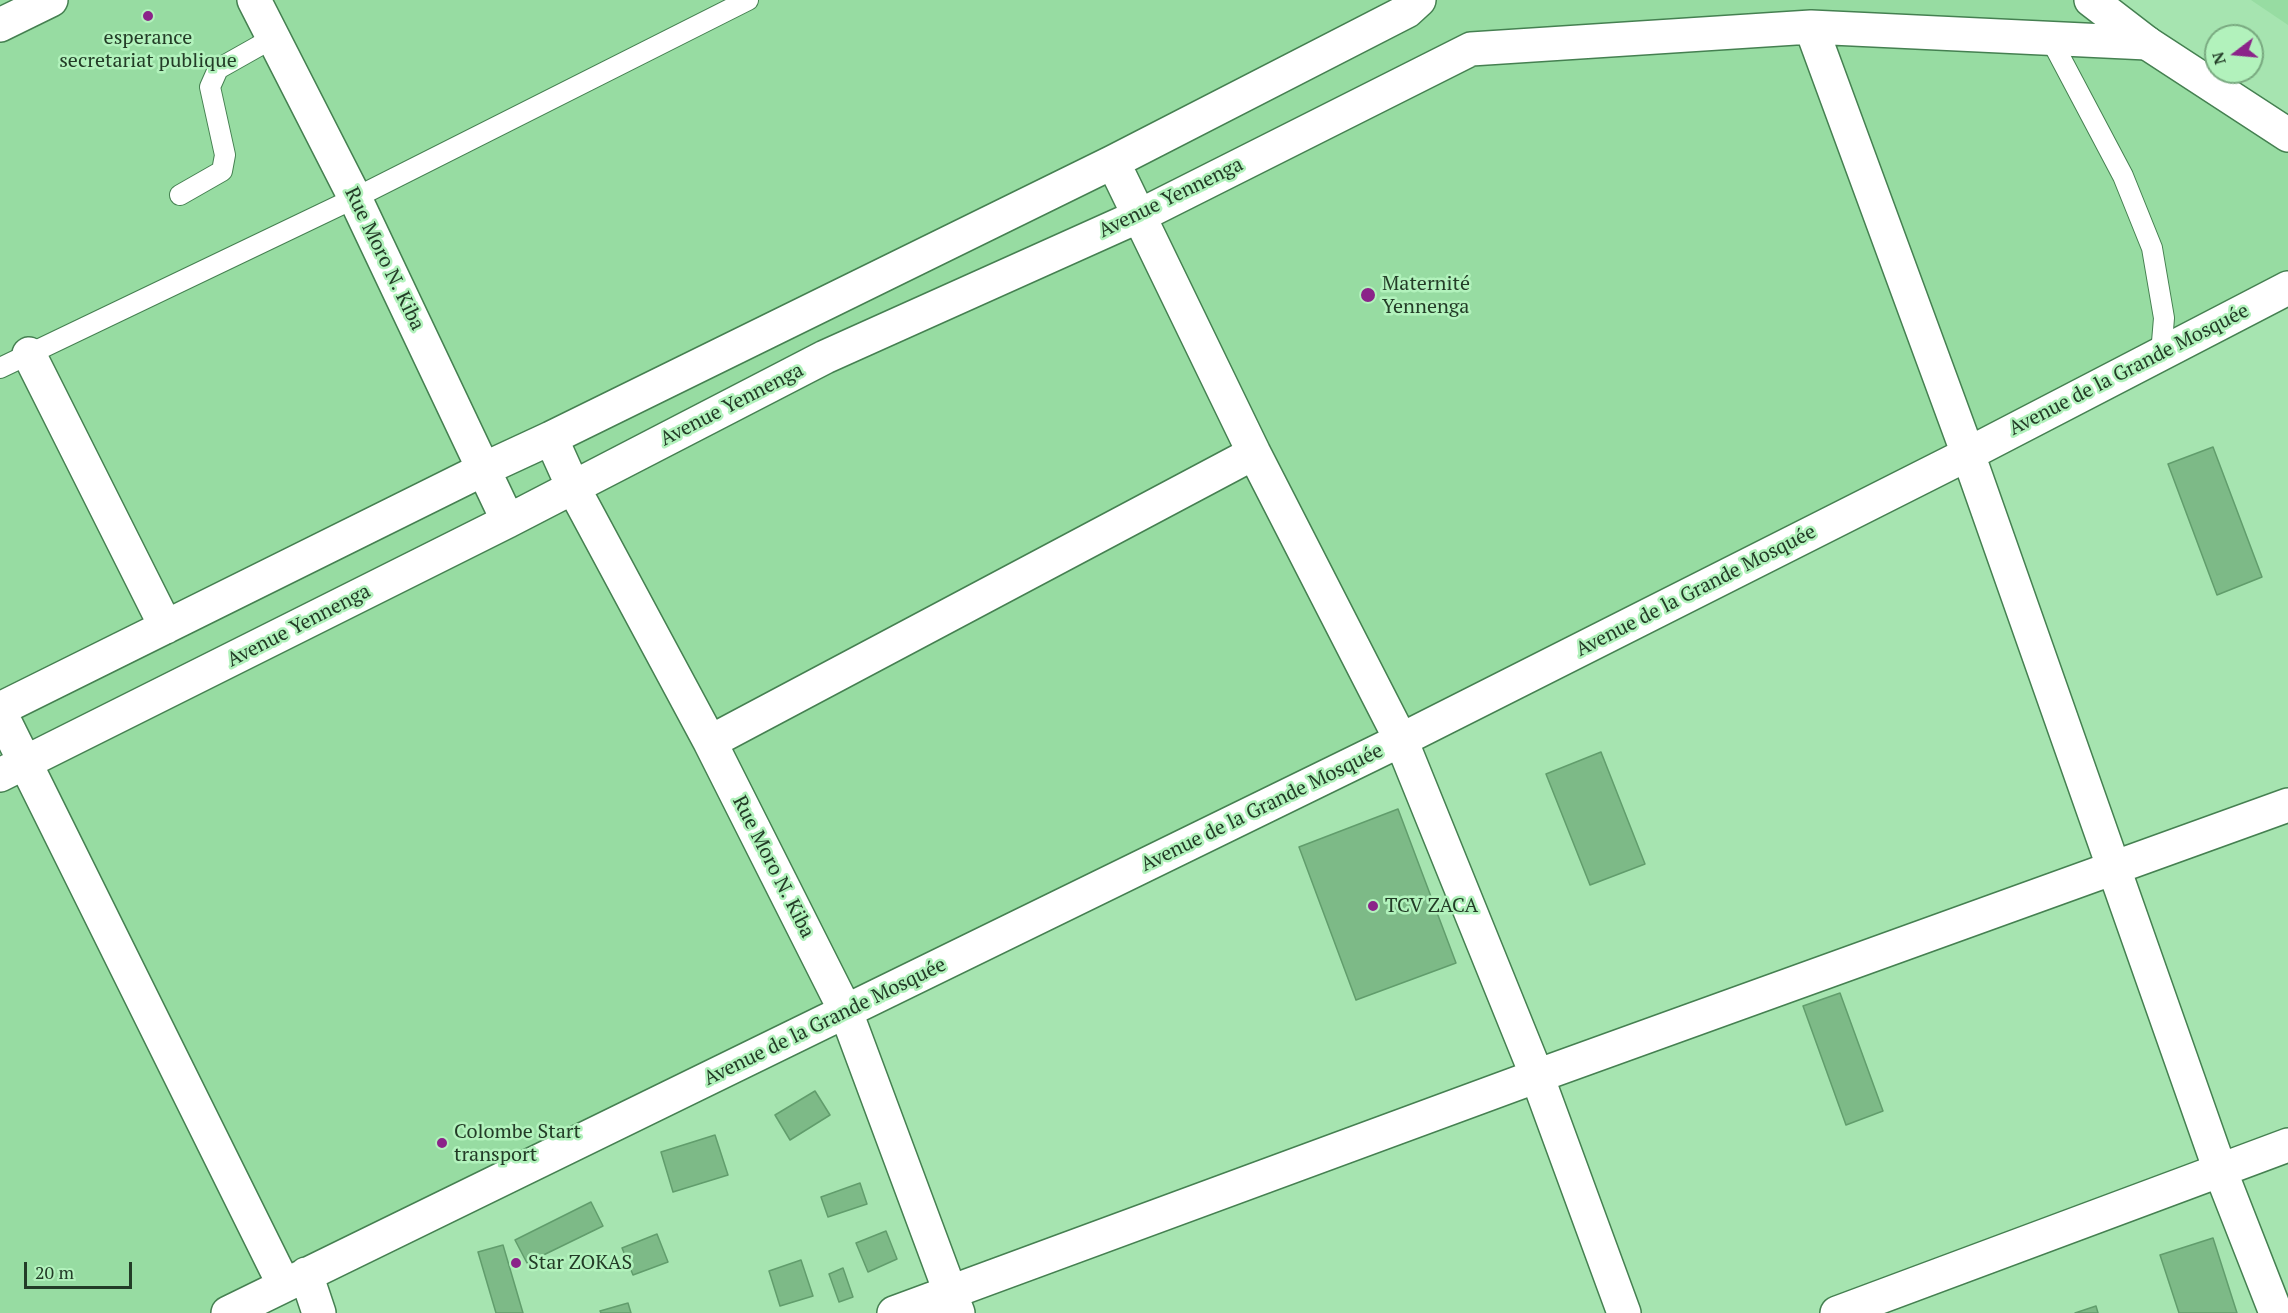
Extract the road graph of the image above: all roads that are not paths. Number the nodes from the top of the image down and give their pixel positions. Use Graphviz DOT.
graph roads {
  1 [pos="51,0"];
  2 [pos="254,0"];
  3 [pos="748,0"];
  4 [pos="1419,0"];
  5 [pos="2091,0"];
  6 [pos="0,25"];
  7 [pos="1811,27"];
  8 [pos="273,38"];
  9 [pos="2050,38"];
  10 [pos="2147,44"];
  11 [pos="2288,135"];
  12 [pos="1113,162"];
  13 [pos="180,195"];
  14 [pos="355,198"];
  15 [pos="1139,216"];
  16 [pos="2288,288"];
  17 [pos="29,354"];
  18 [pos="2162,354"];
  19 [pos="0,368"];
  20 [pos="551,438"];
  21 [pos="1254,453"];
  22 [pos="1968,454"];
  23 [pos="484,469"];
  24 [pos="573,487"];
  25 [pos="508,521"];
  26 [pos="166,627"];
  27 [pos="0,710"];
  28 [pos="1401,740"];
  29 [pos="710,742"];
  30 [pos="13,769"];
  31 [pos="2288,806"];
  32 [pos="2115,868"];
  33 [pos="846,1012"];
  34 [pos="1537,1076"];
  35 [pos="2288,1145"];
  36 [pos="2220,1170"];
  37 [pos="295,1280"];
  38 [pos="954,1303"];
  39 [pos="228,1313"];
  40 [pos="319,1313"];
  41 [pos="894,1313"];
  42 [pos="1624,1313"];
  43 [pos="1837,1313"];
  44 [pos="2276,1313"];
  1 -- 6 [label="street"];
  2 -- 8 [label="street, Rue Moro N. Kiba"];
  3 -- 14 [label="lane"];
  4 -- 12 [label="street"];
  5 -- 10 [label="street"];
  7 -- 9 [label="street"];
  7 -- 15 [label="street, Avenue Yennenga"];
  7 -- 22 [label="street"];
  8 -- 13 [label="lane"];
  8 -- 14 [label="street, Rue Moro N. Kiba"];
  9 -- 10 [label="street"];
  9 -- 18 [label="lane"];
  10 -- 11 [label="street"];
  12 -- 15 [label="street"];
  12 -- 20 [label="street"];
  14 -- 17 [label="lane"];
  14 -- 23 [label="street, Rue Moro N. Kiba"];
  15 -- 21 [label="street"];
  15 -- 24 [label="street, Avenue Yennenga"];
  16 -- 18 [label="street, Avenue de la Grande Mosquée"];
  17 -- 19 [label="lane"];
  17 -- 26 [label="street"];
  18 -- 22 [label="street, Avenue de la Grande Mosquée"];
  20 -- 23 [label="street"];
  20 -- 24 [label="street, Rue Moro N. Kiba"];
  21 -- 28 [label="street"];
  21 -- 29 [label="street"];
  22 -- 28 [label="street, Avenue de la Grande Mosquée"];
  22 -- 32 [label="street"];
  23 -- 25 [label="street, Rue Moro N. Kiba"];
  23 -- 26 [label="street"];
  24 -- 25 [label="street, Avenue Yennenga"];
  24 -- 29 [label="street, Rue Moro N. Kiba"];
  25 -- 30 [label="street, Avenue Yennenga"];
  26 -- 27 [label="street"];
  27 -- 30 [label="street"];
  28 -- 33 [label="street, Avenue de la Grande Mosquée"];
  28 -- 34 [label="street"];
  29 -- 33 [label="street, Rue Moro N. Kiba"];
  30 -- 37 [label="street"];
  31 -- 32 [label="street"];
  32 -- 34 [label="street"];
  32 -- 36 [label="street"];
  33 -- 37 [label="street, Avenue de la Grande Mosquée"];
  33 -- 38 [label="street, Rue Moro N. Kiba"];
  34 -- 38 [label="street"];
  34 -- 42 [label="street"];
  35 -- 36 [label="street"];
  36 -- 43 [label="street"];
  36 -- 44 [label="street"];
  37 -- 39 [label="street, Avenue de la Grande Mosquée"];
  37 -- 40 [label="street"];
  38 -- 41 [label="street"];
}
